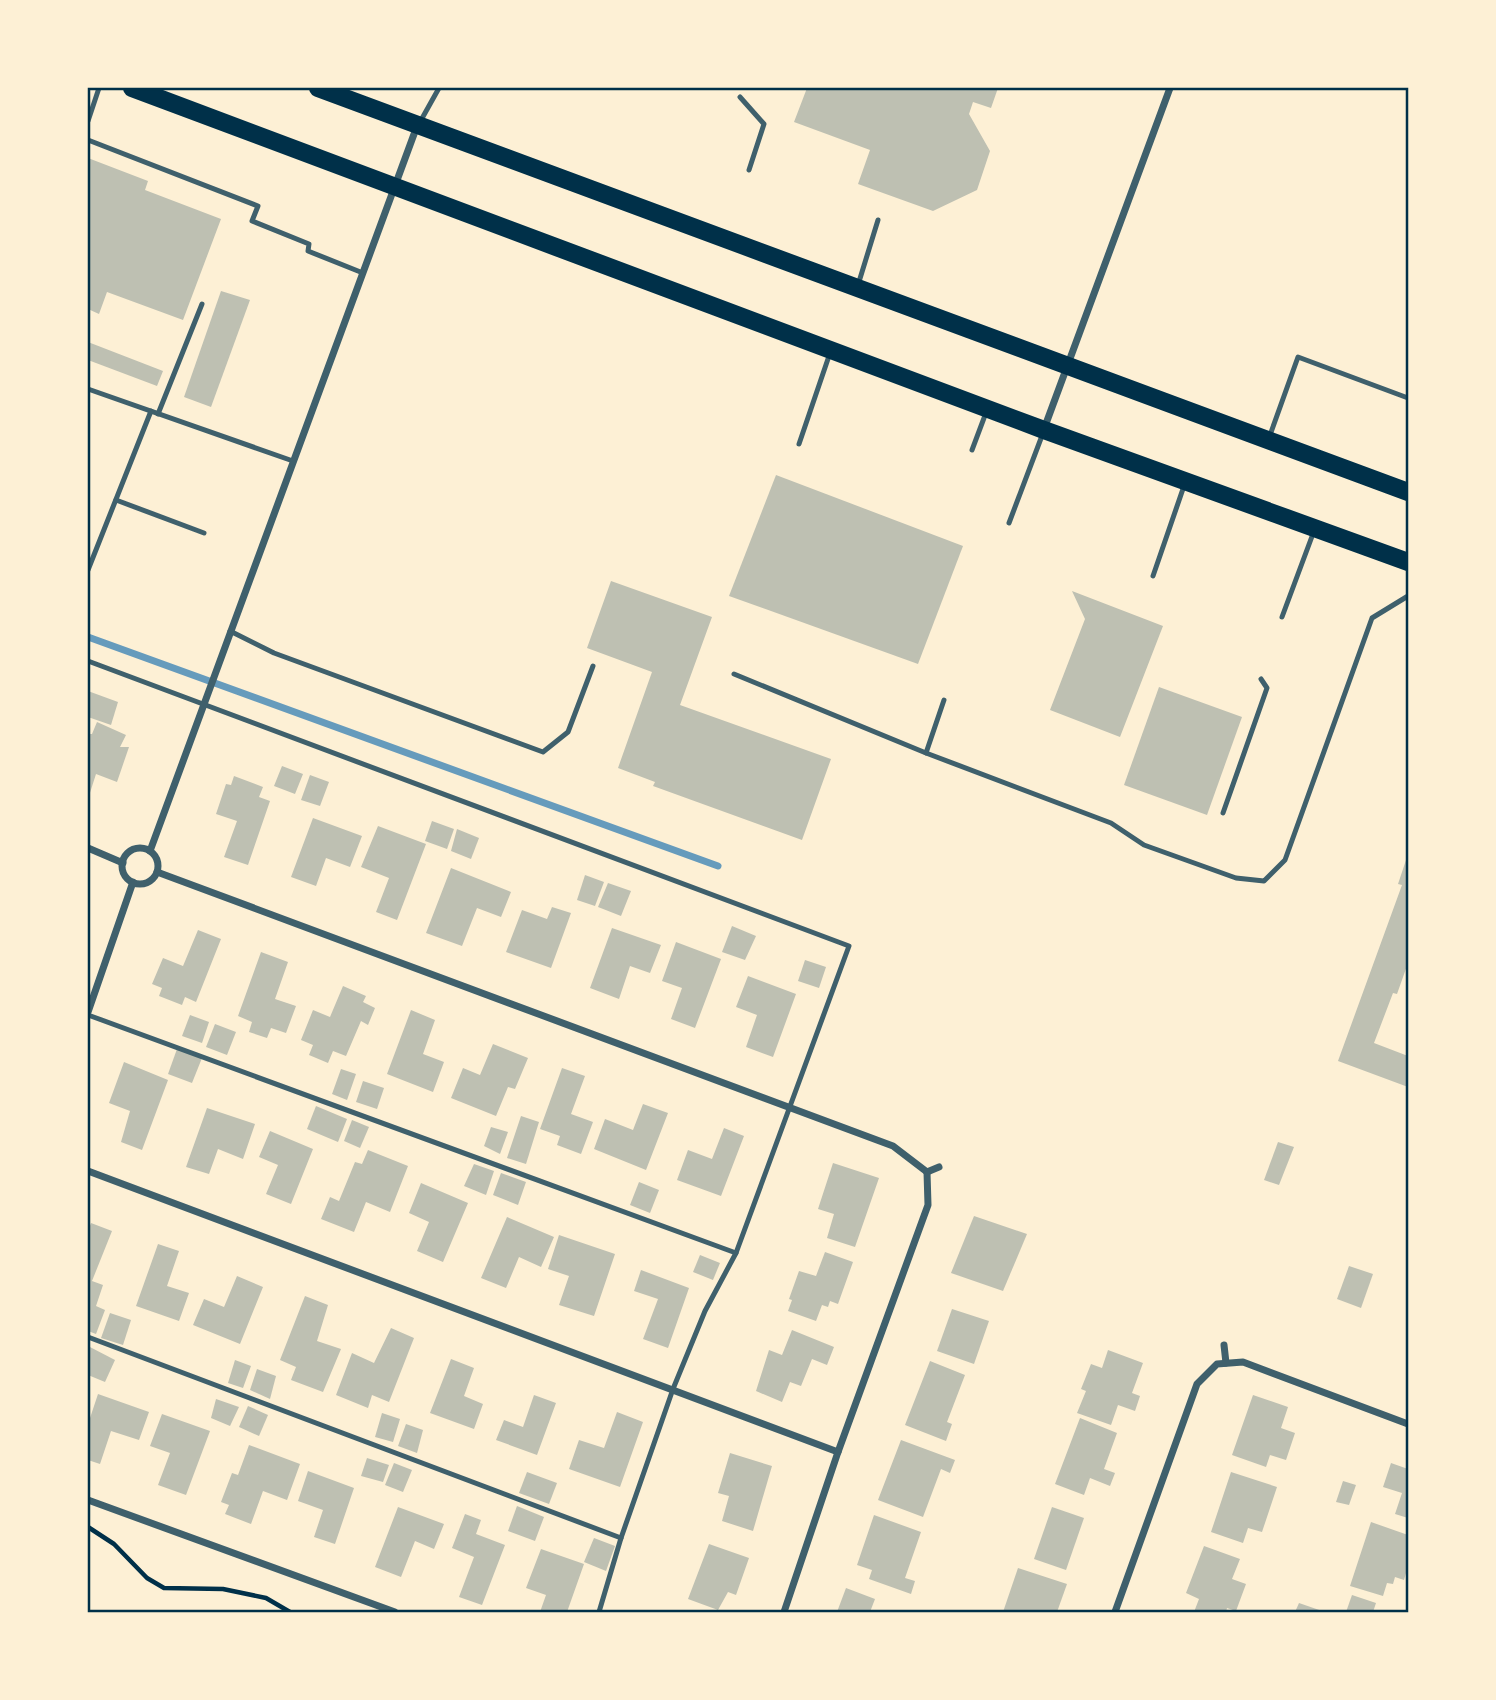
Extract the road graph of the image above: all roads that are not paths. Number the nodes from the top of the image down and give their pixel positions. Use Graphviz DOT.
graph roads {
  1 [pos="99,88"];
  2 [pos="132,88"];
  3 [pos="318,88"];
  4 [pos="439,88"];
  5 [pos="1170,88"];
  6 [pos="740,97"];
  7 [pos="88,121"];
  8 [pos="418,125"];
  9 [pos="88,140"];
  10 [pos="749,170"];
  11 [pos="395,187"];
  12 [pos="878,220"];
  13 [pos="363,273"];
  14 [pos="857,288"];
  15 [pos="202,304"];
  16 [pos="831,350"];
  17 [pos="1067,365"];
  18 [pos="88,389"];
  19 [pos="1409,398"];
  20 [pos="987,409"];
  21 [pos="151,411"];
  22 [pos="158,414"];
  23 [pos="1044,430"];
  24 [pos="1268,440"];
  25 [pos="799,443"];
  26 [pos="972,450"];
  27 [pos="293,461"];
  28 [pos="1186,481"];
  29 [pos="1409,492"];
  30 [pos="116,500"];
  31 [pos="1009,523"];
  32 [pos="1315,528"];
  33 [pos="205,533"];
  34 [pos="1409,562"];
  35 [pos="88,570"];
  36 [pos="1153,576"];
  37 [pos="1409,596"];
  38 [pos="1282,617"];
  39 [pos="230,631"];
  40 [pos="88,661"];
  41 [pos="593,666"];
  42 [pos="734,674"];
  43 [pos="1261,680"];
  44 [pos="944,700"];
  45 [pos="204,704"];
  46 [pos="926,753"];
  47 [pos="1223,813"];
  48 [pos="88,848"];
  49 [pos="150,851"];
  50 [pos="123,863"];
  51 [pos="157,872"];
  52 [pos="133,882"];
  53 [pos="88,1013"];
  54 [pos="790,1107"];
  55 [pos="939,1167"];
  56 [pos="88,1171"];
  57 [pos="927,1172"];
  58 [pos="736,1253"];
  59 [pos="88,1337"];
  60 [pos="1224,1345"];
  61 [pos="1226,1363"];
  62 [pos="673,1389"];
  63 [pos="1409,1424"];
  64 [pos="838,1452"];
  65 [pos="88,1500"];
  66 [pos="621,1538"];
  67 [pos="395,1612"];
  68 [pos="599,1612"];
  69 [pos="784,1612"];
  70 [pos="1115,1612"];
  1 -- 7 [label="lane"];
  2 -- 11 [label="main road"];
  3 -- 8 [label="main road"];
  4 -- 8 [label="lane"];
  5 -- 17 [label="street"];
  6 -- 10 [label="lane"];
  8 -- 11 [label="street"];
  8 -- 14 [label="main road"];
  9 -- 13 [label="lane"];
  11 -- 13 [label="street"];
  11 -- 16 [label="main road"];
  12 -- 14 [label="lane"];
  13 -- 27 [label="street"];
  14 -- 17 [label="main road"];
  15 -- 22 [label="lane"];
  16 -- 20 [label="main road"];
  16 -- 25 [label="lane"];
  17 -- 23 [label="street"];
  17 -- 24 [label="main road"];
  18 -- 21 [label="lane"];
  19 -- 24 [label="lane"];
  20 -- 23 [label="main road"];
  20 -- 26 [label="lane"];
  21 -- 22 [label="lane"];
  21 -- 30 [label="lane"];
  22 -- 27 [label="lane"];
  23 -- 28 [label="main road"];
  23 -- 31 [label="lane"];
  24 -- 29 [label="main road"];
  27 -- 39 [label="street"];
  28 -- 32 [label="main road"];
  28 -- 36 [label="lane"];
  30 -- 33 [label="lane"];
  30 -- 35 [label="lane"];
  32 -- 34 [label="main road"];
  32 -- 38 [label="lane"];
  37 -- 46 [label="lane"];
  39 -- 41 [label="lane"];
  39 -- 45 [label="street"];
  40 -- 45 [label="lane"];
  42 -- 46 [label="lane"];
  43 -- 47 [label="lane"];
  44 -- 46 [label="lane"];
  45 -- 49 [label="street"];
  45 -- 54 [label="lane"];
  48 -- 50 [label="street"];
  49 -- 50 [label="street"];
  49 -- 51 [label="street"];
  50 -- 52 [label="street"];
  51 -- 52 [label="street"];
  51 -- 54 [label="street"];
  52 -- 53 [label="street"];
  53 -- 58 [label="lane"];
  54 -- 57 [label="street"];
  54 -- 58 [label="lane"];
  55 -- 57 [label="street"];
  56 -- 62 [label="street"];
  57 -- 64 [label="street"];
  58 -- 62 [label="lane"];
  59 -- 66 [label="lane"];
  60 -- 61 [label="street"];
  61 -- 63 [label="street"];
  61 -- 70 [label="street"];
  62 -- 64 [label="street"];
  62 -- 66 [label="lane"];
  64 -- 69 [label="street"];
  65 -- 67 [label="street"];
  66 -- 68 [label="lane"];
}
